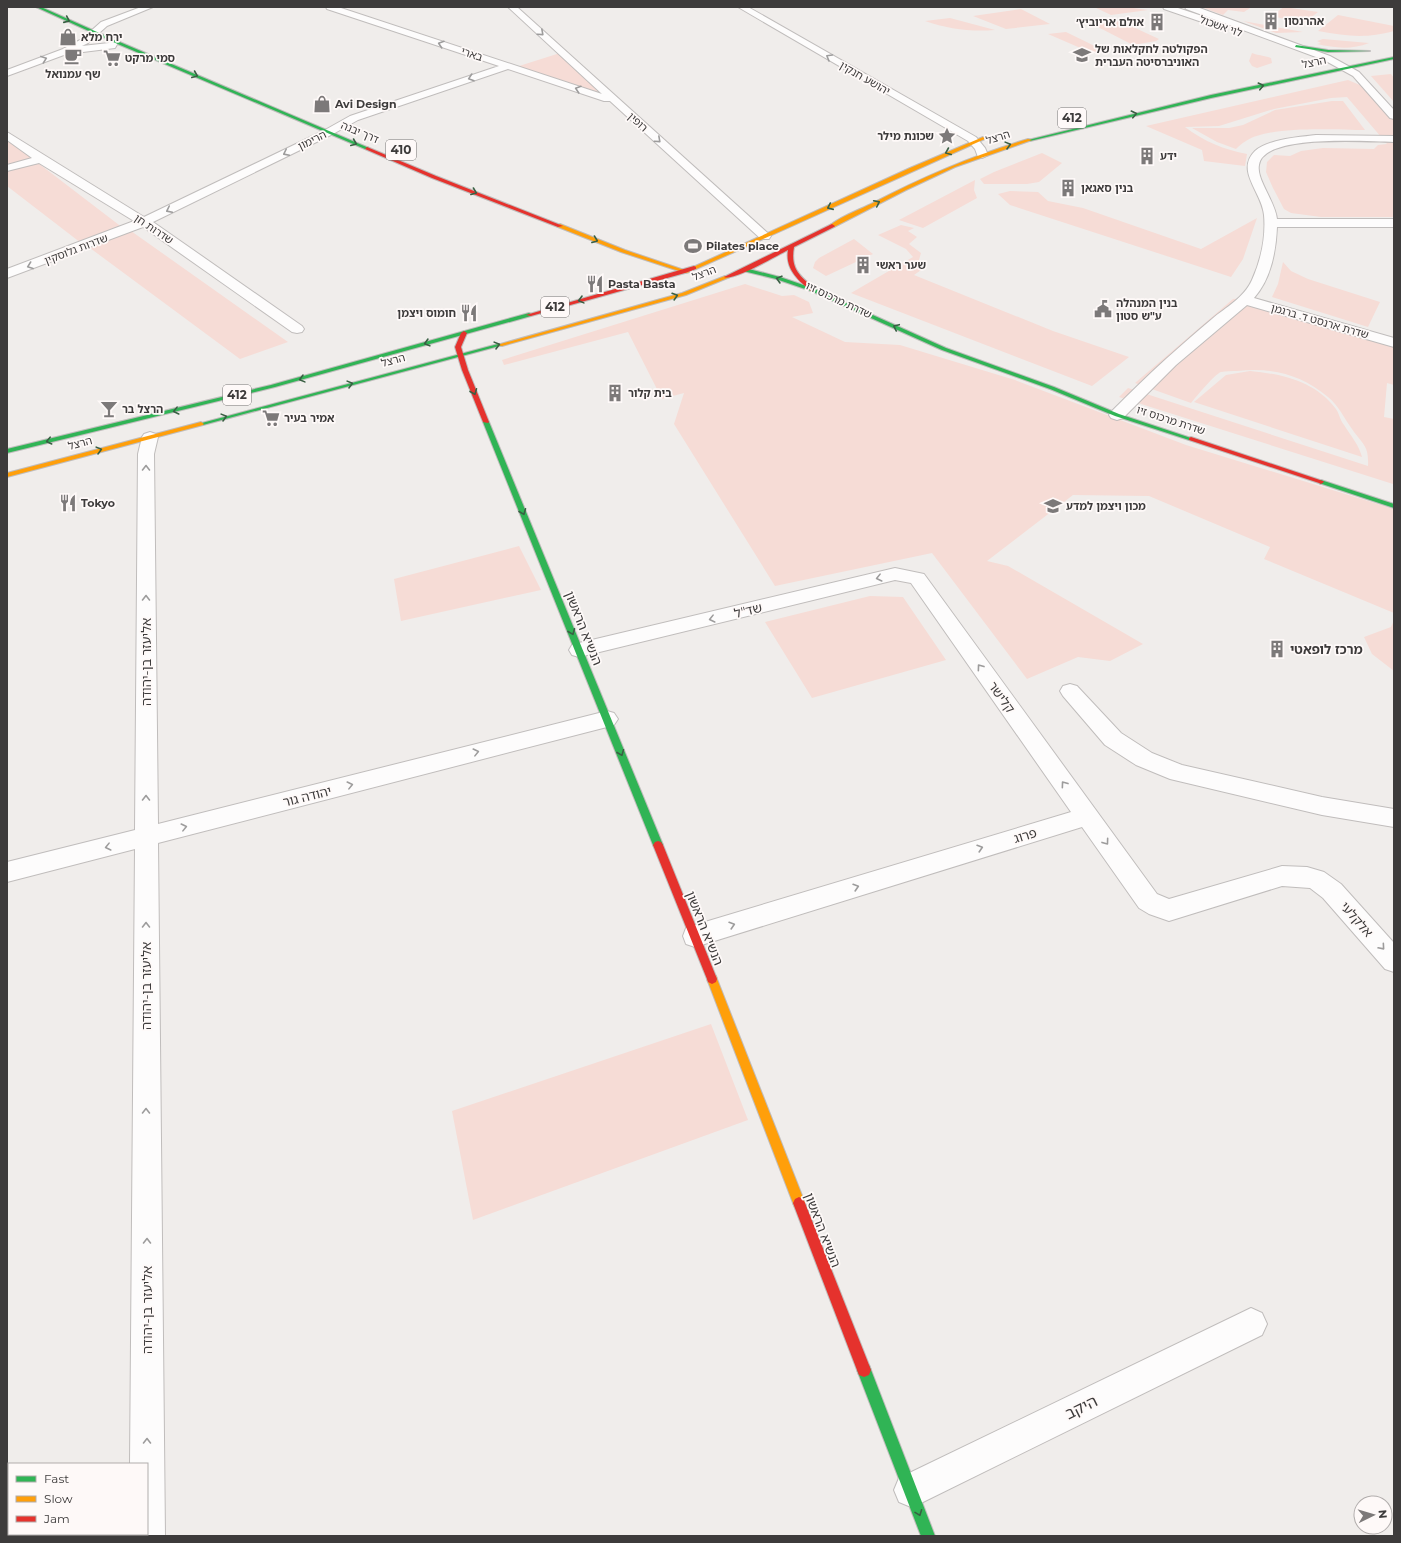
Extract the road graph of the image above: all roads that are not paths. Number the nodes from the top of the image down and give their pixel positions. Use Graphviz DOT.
graph roads {
  1 [pos="38,7"];
  2 [pos="58,7"];
  3 [pos="149,7"];
  4 [pos="330,7"];
  5 [pos="512,7"];
  6 [pos="742,7"];
  7 [pos="1167,7"];
  8 [pos="1189,7"];
  9 [pos="78,14"];
  10 [pos="91,20"];
  11 [pos="104,24"];
  12 [pos="1244,26"];
  13 [pos="1230,29"];
  14 [pos="116,30"];
  15 [pos="95,32"];
  16 [pos="114,41"];
  17 [pos="1286,48"];
  18 [pos="66,51"];
  19 [pos="1327,58"];
  20 [pos="1394,58"];
  21 [pos="1312,62"];
  22 [pos="508,66"];
  23 [pos="1345,68"];
  24 [pos="7,73"];
  25 [pos="615,101"];
  26 [pos="1394,116"];
  27 [pos="330,119"];
  28 [pos="343,125"];
  29 [pos="356,130"];
  30 [pos="329,132"];
  31 [pos="7,134"];
  32 [pos="993,136"];
  33 [pos="1394,139"];
  34 [pos="975,142"];
  35 [pos="982,155"];
  36 [pos="41,159"];
  37 [pos="7,168"];
  38 [pos="144,222"];
  39 [pos="1271,223"];
  40 [pos="1394,223"];
  41 [pos="765,236"];
  42 [pos="792,246"];
  43 [pos="623,251"];
  44 [pos="689,260"];
  45 [pos="702,264"];
  46 [pos="744,270"];
  47 [pos="683,272"];
  48 [pos="7,274"];
  49 [pos="723,279"];
  50 [pos="743,282"];
  51 [pos="646,283"];
  52 [pos="779,288"];
  53 [pos="812,290"];
  54 [pos="805,297"];
  55 [pos="1246,300"];
  56 [pos="297,329"];
  57 [pos="464,333"];
  58 [pos="892,336"];
  59 [pos="1394,343"];
  60 [pos="944,349"];
  61 [pos="460,355"];
  62 [pos="1117,415"];
  63 [pos="150,437"];
  64 [pos="7,451"];
  65 [pos="7,475"];
  66 [pos="1394,506"];
  67 [pos="917,578"];
  68 [pos="579,650"];
  69 [pos="1070,691"];
  70 [pos="607,719"];
  71 [pos="1087,816"];
  72 [pos="1394,818"];
  73 [pos="146,837"];
  74 [pos="7,872"];
  75 [pos="695,936"];
  76 [pos="1394,962"];
  77 [pos="1251,1324"];
  78 [pos="147,1463"];
  79 [pos="911,1490"];
  80 [pos="928,1536"];
  1 -- 15 [label="main road, דרך יבנה / 410, one-way"];
  2 -- 9 [label="main road"];
  3 -- 11 [label="street"];
  22 -- 4 [label="street, בארי, one-way"];
  5 -- 25 [label="street, רופין, one-way"];
  34 -- 6 [label="street, יהושע חנקין, one-way"];
  7 -- 13 [label="street, לוי אשכול"];
  8 -- 12 [label="street, לוי אשכול"];
  10 -- 11 [label="main road"];
  11 -- 14 [label="main road"];
  11 -- 15 [label="street"];
  12 -- 13 [label="street"];
  12 -- 17 [label="street, לוי אשכול"];
  13 -- 17 [label="street, לוי אשכול"];
  15 -- 16 [label="main road, דרך יבנה / 410"];
  15 -- 18 [label="street"];
  16 -- 18 [label="street"];
  16 -- 30 [label="main road, דרך יבנה / 410, one-way"];
  17 -- 19 [label="street"];
  17 -- 19 [label="main road, הרצל"];
  17 -- 21 [label="street"];
  24 -- 18 [label="street, one-way"];
  19 -- 21 [label="main road, הרצל"];
  19 -- 23 [label="street"];
  20 -- 23 [label="main road, הרצל / 412"];
  21 -- 23 [label="street"];
  25 -- 22 [label="street, בארי, one-way"];
  22 -- 28 [label="street, הרימון, one-way"];
  23 -- 26 [label="street"];
  35 -- 23 [label="main road, הרצל / 412, one-way"];
  25 -- 41 [label="street, רופין, one-way"];
  27 -- 28 [label="main road, דרך יבנה"];
  28 -- 29 [label="main road, דרך יבנה"];
  28 -- 30 [label="street, הרימון"];
  30 -- 38 [label="street, הרימון, one-way"];
  30 -- 43 [label="main road, דרך יבנה / 410, one-way"];
  31 -- 36 [label="street, שדרות חן"];
  32 -- 34 [label="main road, הרצל / 412"];
  33 -- 39 [label="street"];
  34 -- 35 [label="street"];
  34 -- 41 [label="main road, הרצל / 412, one-way"];
  42 -- 35 [label="main road, הרצל / 412, one-way"];
  36 -- 37 [label="street"];
  36 -- 38 [label="street, שדרות חן"];
  38 -- 48 [label="street, שדרות גלוסקין, one-way"];
  38 -- 56 [label="street, שדרות חן"];
  39 -- 40 [label="street"];
  39 -- 55 [label="street"];
  41 -- 45 [label="main road, הרצל / 412"];
  42 -- 46 [label="main road, הרצל / 412"];
  42 -- 53 [label="main road"];
  43 -- 47 [label="main road, דרך יבנה / 410"];
  43 -- 51 [label="main road"];
  44 -- 45 [label="main road"];
  45 -- 46 [label="main road"];
  45 -- 47 [label="main road, הרצל / 412"];
  46 -- 49 [label="main road, הרצל / 412"];
  53 -- 46 [label="main road, שדרת מרכוס זיו, one-way"];
  47 -- 49 [label="main road, דרך יבנה / 410"];
  47 -- 51 [label="main road, הרצל / 412"];
  49 -- 50 [label="main road"];
  61 -- 49 [label="main road, הרצל / 412, one-way"];
  51 -- 57 [label="main road, הרצל / 412, one-way"];
  52 -- 54 [label="main road, שדרת מרכוס זיו"];
  60 -- 53 [label="main road, שדרת מרכוס זיו, one-way"];
  55 -- 59 [label="street, שדרת ארנסט ד. ברגמן"];
  55 -- 62 [label="street"];
  57 -- 61 [label="main road, הנשיא הראשון"];
  57 -- 64 [label="main road, הרצל / 412, one-way"];
  58 -- 60 [label="main road, שדרת מרכוס זיו"];
  60 -- 62 [label="main road, שדרת מרכוס זיו"];
  63 -- 61 [label="main road, הרצל / 412, one-way"];
  61 -- 68 [label="main road, הנשיא הראשון, one-way"];
  62 -- 66 [label="main road, שדרת מרכוס זיו"];
  65 -- 63 [label="main road, הרצל / 412, one-way"];
  73 -- 63 [label="street, אליעזר בן-יהודה, one-way"];
  67 -- 68 [label="street, שד\"ל, one-way"];
  71 -- 67 [label="street, קלישר, one-way"];
  68 -- 70 [label="main road, הנשיא הראשון"];
  69 -- 72 [label="street"];
  73 -- 70 [label="street, יהודה גור, one-way"];
  70 -- 75 [label="main road, הנשיא הראשון, one-way"];
  75 -- 71 [label="street, פרוג, one-way"];
  71 -- 76 [label="street, אלקלעי, one-way"];
  73 -- 74 [label="street, יהודה גור, one-way"];
  78 -- 73 [label="street, אליעזר בן-יהודה, one-way"];
  75 -- 79 [label="main road, הנשיא הראשון"];
  77 -- 79 [label="street, היקב"];
  79 -- 80 [label="main road, הנשיא הראשון, one-way"];
}
